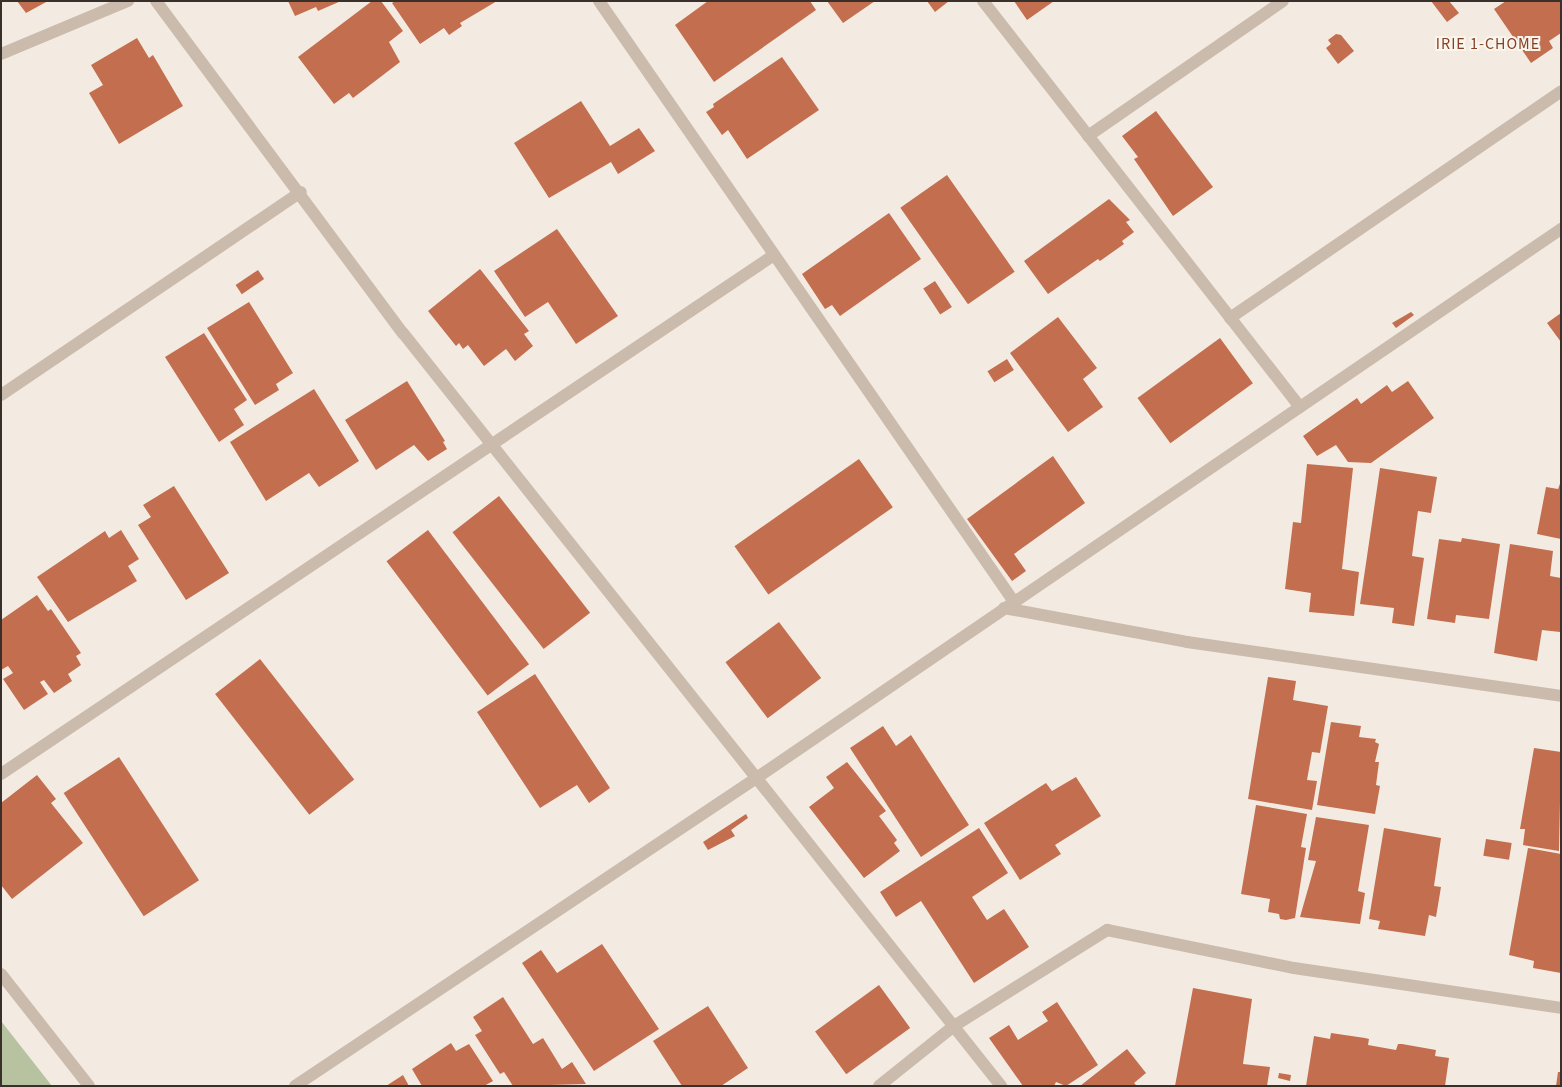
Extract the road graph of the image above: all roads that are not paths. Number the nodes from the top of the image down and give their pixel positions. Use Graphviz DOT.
graph roads {
  1 [pos="128,1"];
  2 [pos="156,1"];
  3 [pos="599,1"];
  4 [pos="983,1"];
  5 [pos="1283,1"];
  6 [pos="1,54"];
  7 [pos="1561,91"];
  8 [pos="1088,136"];
  9 [pos="301,192"];
  10 [pos="1561,229"];
  11 [pos="774,254"];
  12 [pos="1230,318"];
  13 [pos="1,395"];
  14 [pos="1300,407"];
  15 [pos="491,444"];
  16 [pos="1009,605"];
  17 [pos="1561,696"];
  18 [pos="1,774"];
  19 [pos="755,779"];
  20 [pos="1,974"];
  21 [pos="1561,1008"];
  22 [pos="954,1026"];
  23 [pos="89,1086"];
  24 [pos="296,1086"];
  25 [pos="879,1086"];
  26 [pos="1001,1086"];
  1 -- 6 [label="street"];
  2 -- 9 [label="street"];
  3 -- 11 [label="street"];
  4 -- 8 [label="street"];
  5 -- 8 [label="street"];
  7 -- 12 [label="street"];
  8 -- 12 [label="street"];
  9 -- 13 [label="street"];
  9 -- 15 [label="street"];
  10 -- 14 [label="street"];
  11 -- 15 [label="street"];
  11 -- 16 [label="street"];
  12 -- 14 [label="street"];
  14 -- 16 [label="street"];
  15 -- 18 [label="street"];
  15 -- 19 [label="street"];
  16 -- 17 [label="street"];
  16 -- 19 [label="street"];
  19 -- 22 [label="street"];
  19 -- 24 [label="street"];
  20 -- 23 [label="street"];
  21 -- 22 [label="street"];
  22 -- 25 [label="street"];
  22 -- 26 [label="street"];
}
